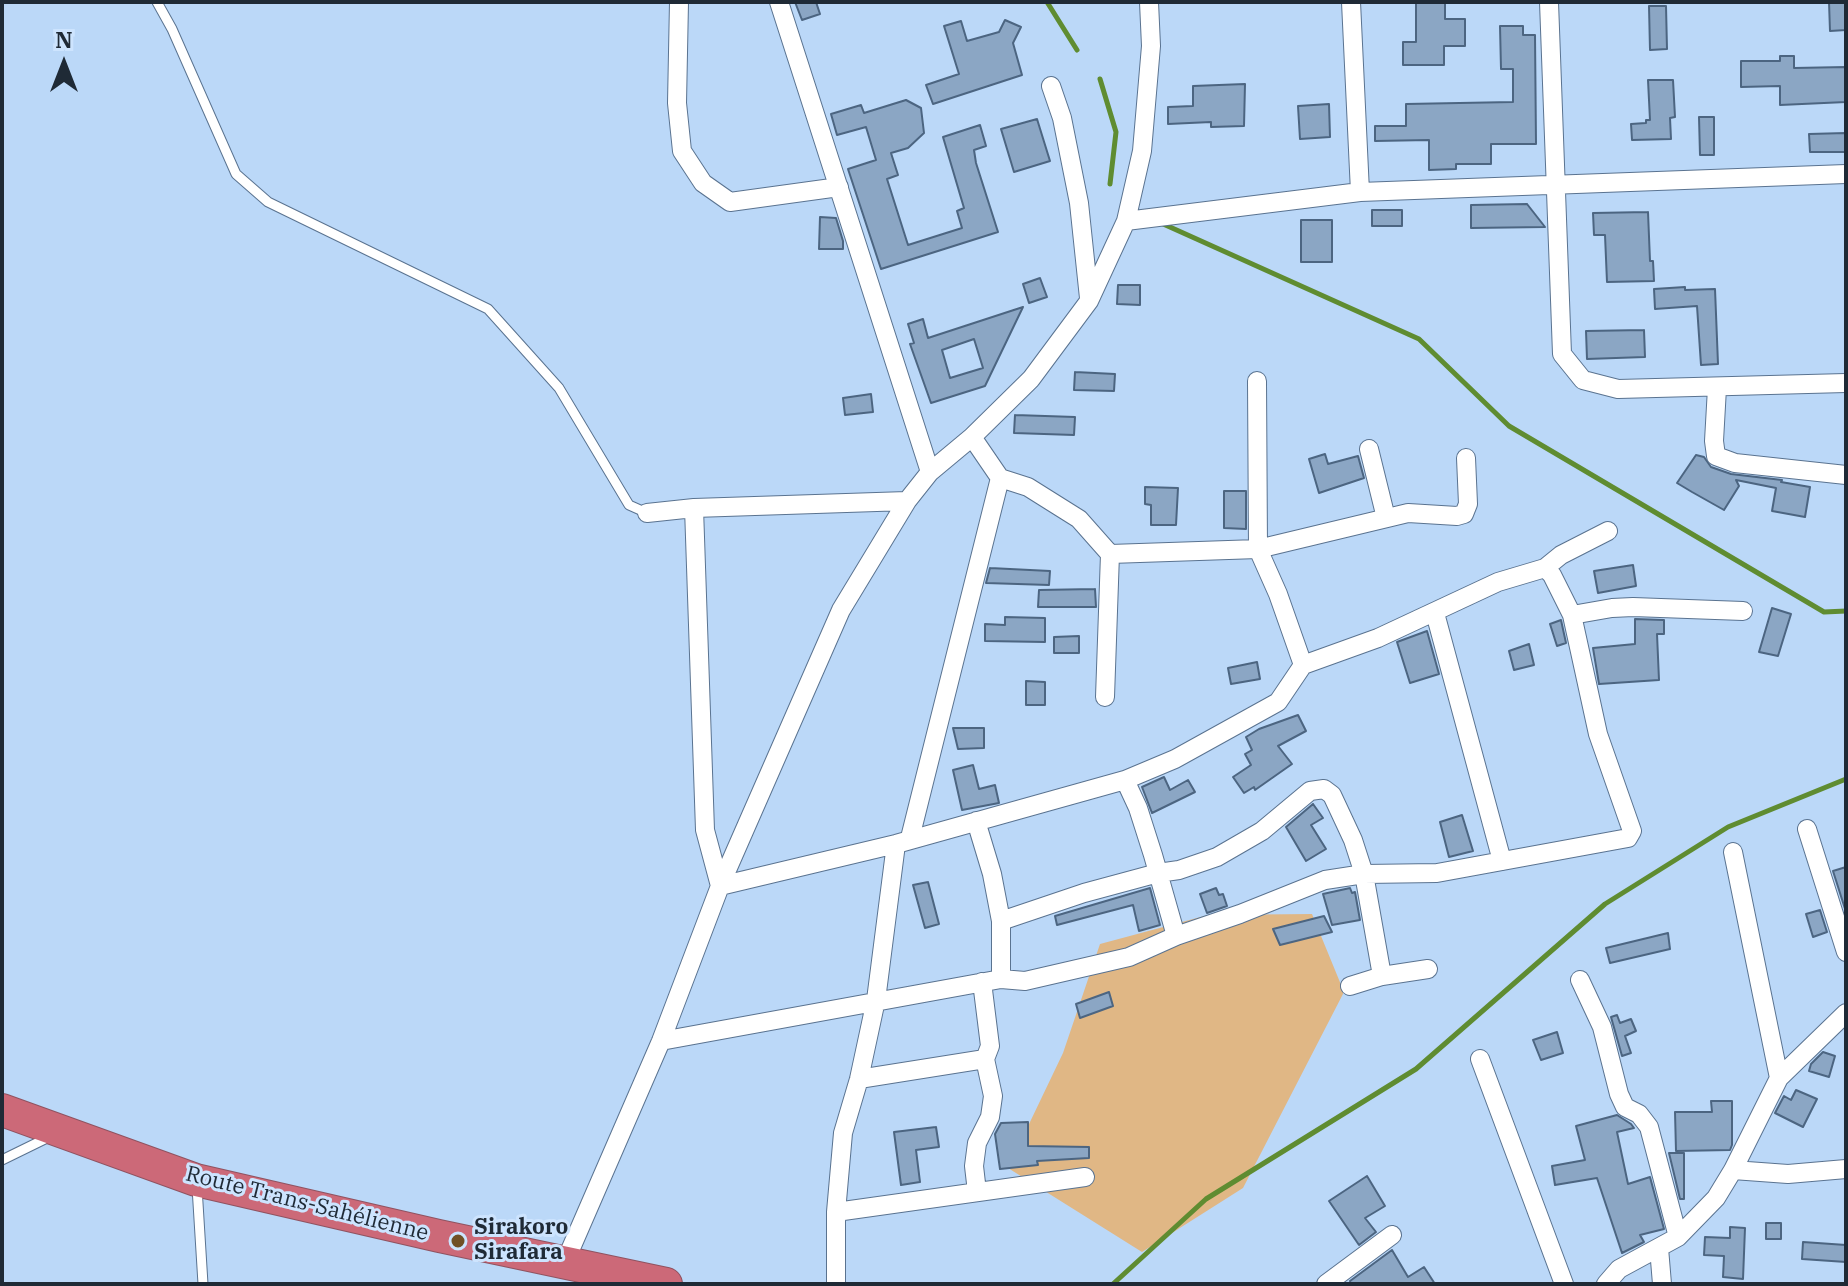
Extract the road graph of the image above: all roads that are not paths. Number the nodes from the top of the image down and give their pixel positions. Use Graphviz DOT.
graph roads {
  1 [pos="157,2"];
  2 [pos="679,2"];
  3 [pos="779,2"];
  4 [pos="1149,2"];
  5 [pos="1351,2"];
  6 [pos="1549,2"];
  7 [pos="1051,86"];
  8 [pos="1846,174"];
  9 [pos="1556,185"];
  10 [pos="839,187"];
  11 [pos="1360,192"];
  12 [pos="1126,221"];
  13 [pos="1089,301"];
  14 [pos="1257,381"];
  15 [pos="1846,383"];
  16 [pos="1717,388"];
  17 [pos="972,437"];
  18 [pos="1369,449"];
  19 [pos="1466,458"];
  20 [pos="930,472"];
  21 [pos="1846,475"];
  22 [pos="1000,478"];
  23 [pos="907,501"];
  24 [pos="694,508"];
  25 [pos="647,513"];
  26 [pos="1386,518"];
  27 [pos="1608,531"];
  28 [pos="1258,549"];
  29 [pos="1110,554"];
  30 [pos="1545,568"];
  31 [pos="1743,611"];
  32 [pos="1435,613"];
  33 [pos="1572,615"];
  34 [pos="1303,665"];
  35 [pos="1105,697"];
  36 [pos="1125,780"];
  37 [pos="976,821"];
  38 [pos="1807,829"];
  39 [pos="903,841"];
  40 [pos="1733,852"];
  41 [pos="1502,861"];
  42 [pos="1158,873"];
  43 [pos="1364,874"];
  44 [pos="720,886"];
  45 [pos="1001,921"];
  46 [pos="1176,936"];
  47 [pos="1846,952"];
  48 [pos="1428,969"];
  49 [pos="1382,976"];
  50 [pos="1001,979"];
  51 [pos="1580,980"];
  52 [pos="982,982"];
  53 [pos="1350,986"];
  54 [pos="876,1000"];
  55 [pos="1846,1013"];
  56 [pos="661,1041"];
  57 [pos="985,1059"];
  58 [pos="1480,1059"];
  59 [pos="1779,1078"];
  60 [pos="859,1079"];
  61 [pos="2,1110"];
  62 [pos="62,1131"];
  63 [pos="2,1160"];
  64 [pos="1846,1169"];
  65 [pos="1733,1170"];
  66 [pos="1085,1177"];
  67 [pos="196,1180"];
  68 [pos="977,1192"];
  69 [pos="836,1212"];
  70 [pos="1392,1235"];
  71 [pos="1678,1237"];
  72 [pos="1659,1248"];
  73 [pos="573,1270"];
  74 [pos="203,1284"];
  75 [pos="666,1284"];
  76 [pos="836,1284"];
  77 [pos="1326,1284"];
  78 [pos="1564,1284"];
  79 [pos="1606,1284"];
  80 [pos="1662,1284"];
  1 -- 25 [label="lane"];
  2 -- 10 [label="street"];
  3 -- 10 [label="street"];
  4 -- 12 [label="street"];
  5 -- 11 [label="street"];
  6 -- 9 [label="street"];
  7 -- 13 [label="street"];
  8 -- 9 [label="street"];
  9 -- 11 [label="street"];
  9 -- 16 [label="street"];
  10 -- 20 [label="street"];
  11 -- 12 [label="street"];
  12 -- 13 [label="street"];
  13 -- 17 [label="street"];
  14 -- 28 [label="street"];
  15 -- 16 [label="street"];
  16 -- 21 [label="street"];
  17 -- 20 [label="street"];
  17 -- 22 [label="street"];
  18 -- 26 [label="street"];
  19 -- 26 [label="street"];
  20 -- 23 [label="street"];
  22 -- 29 [label="street"];
  22 -- 39 [label="street"];
  23 -- 24 [label="street"];
  23 -- 44 [label="street"];
  24 -- 25 [label="street"];
  24 -- 44 [label="street"];
  26 -- 28 [label="street"];
  27 -- 30 [label="street"];
  28 -- 29 [label="street"];
  28 -- 34 [label="street"];
  29 -- 35 [label="street"];
  30 -- 32 [label="street"];
  30 -- 33 [label="street"];
  31 -- 33 [label="street"];
  32 -- 34 [label="street"];
  32 -- 41 [label="street"];
  33 -- 41 [label="street"];
  34 -- 36 [label="street"];
  36 -- 37 [label="street"];
  36 -- 42 [label="street"];
  37 -- 39 [label="street"];
  37 -- 45 [label="street"];
  38 -- 47 [label="street"];
  39 -- 44 [label="street"];
  39 -- 54 [label="street"];
  40 -- 59 [label="street"];
  41 -- 43 [label="street"];
  42 -- 43 [label="street"];
  42 -- 45 [label="street"];
  42 -- 46 [label="street"];
  43 -- 46 [label="street"];
  43 -- 49 [label="street"];
  44 -- 56 [label="street"];
  45 -- 50 [label="street"];
  46 -- 50 [label="street"];
  48 -- 49 [label="street"];
  49 -- 53 [label="street"];
  50 -- 52 [label="street"];
  51 -- 71 [label="street"];
  52 -- 54 [label="street"];
  52 -- 57 [label="street"];
  54 -- 56 [label="street"];
  54 -- 60 [label="street"];
  55 -- 59 [label="street"];
  56 -- 73 [label="street"];
  57 -- 60 [label="street"];
  57 -- 68 [label="street"];
  58 -- 78 [label="street"];
  59 -- 65 [label="street"];
  60 -- 69 [label="street"];
  61 -- 62 [label="highway, Route Trans-Sahélienne"];
  62 -- 63 [label="lane"];
  62 -- 67 [label="highway, Route Trans-Sahélienne"];
  64 -- 65 [label="street"];
  65 -- 71 [label="street"];
  66 -- 68 [label="street"];
  67 -- 73 [label="highway, Route Trans-Sahélienne"];
  67 -- 74 [label="lane"];
  68 -- 69 [label="street"];
  69 -- 76 [label="street"];
  70 -- 77 [label="street"];
  71 -- 72 [label="street"];
  72 -- 79 [label="street"];
  72 -- 80 [label="street"];
  73 -- 75 [label="highway, Route Trans-Sahélienne"];
}
